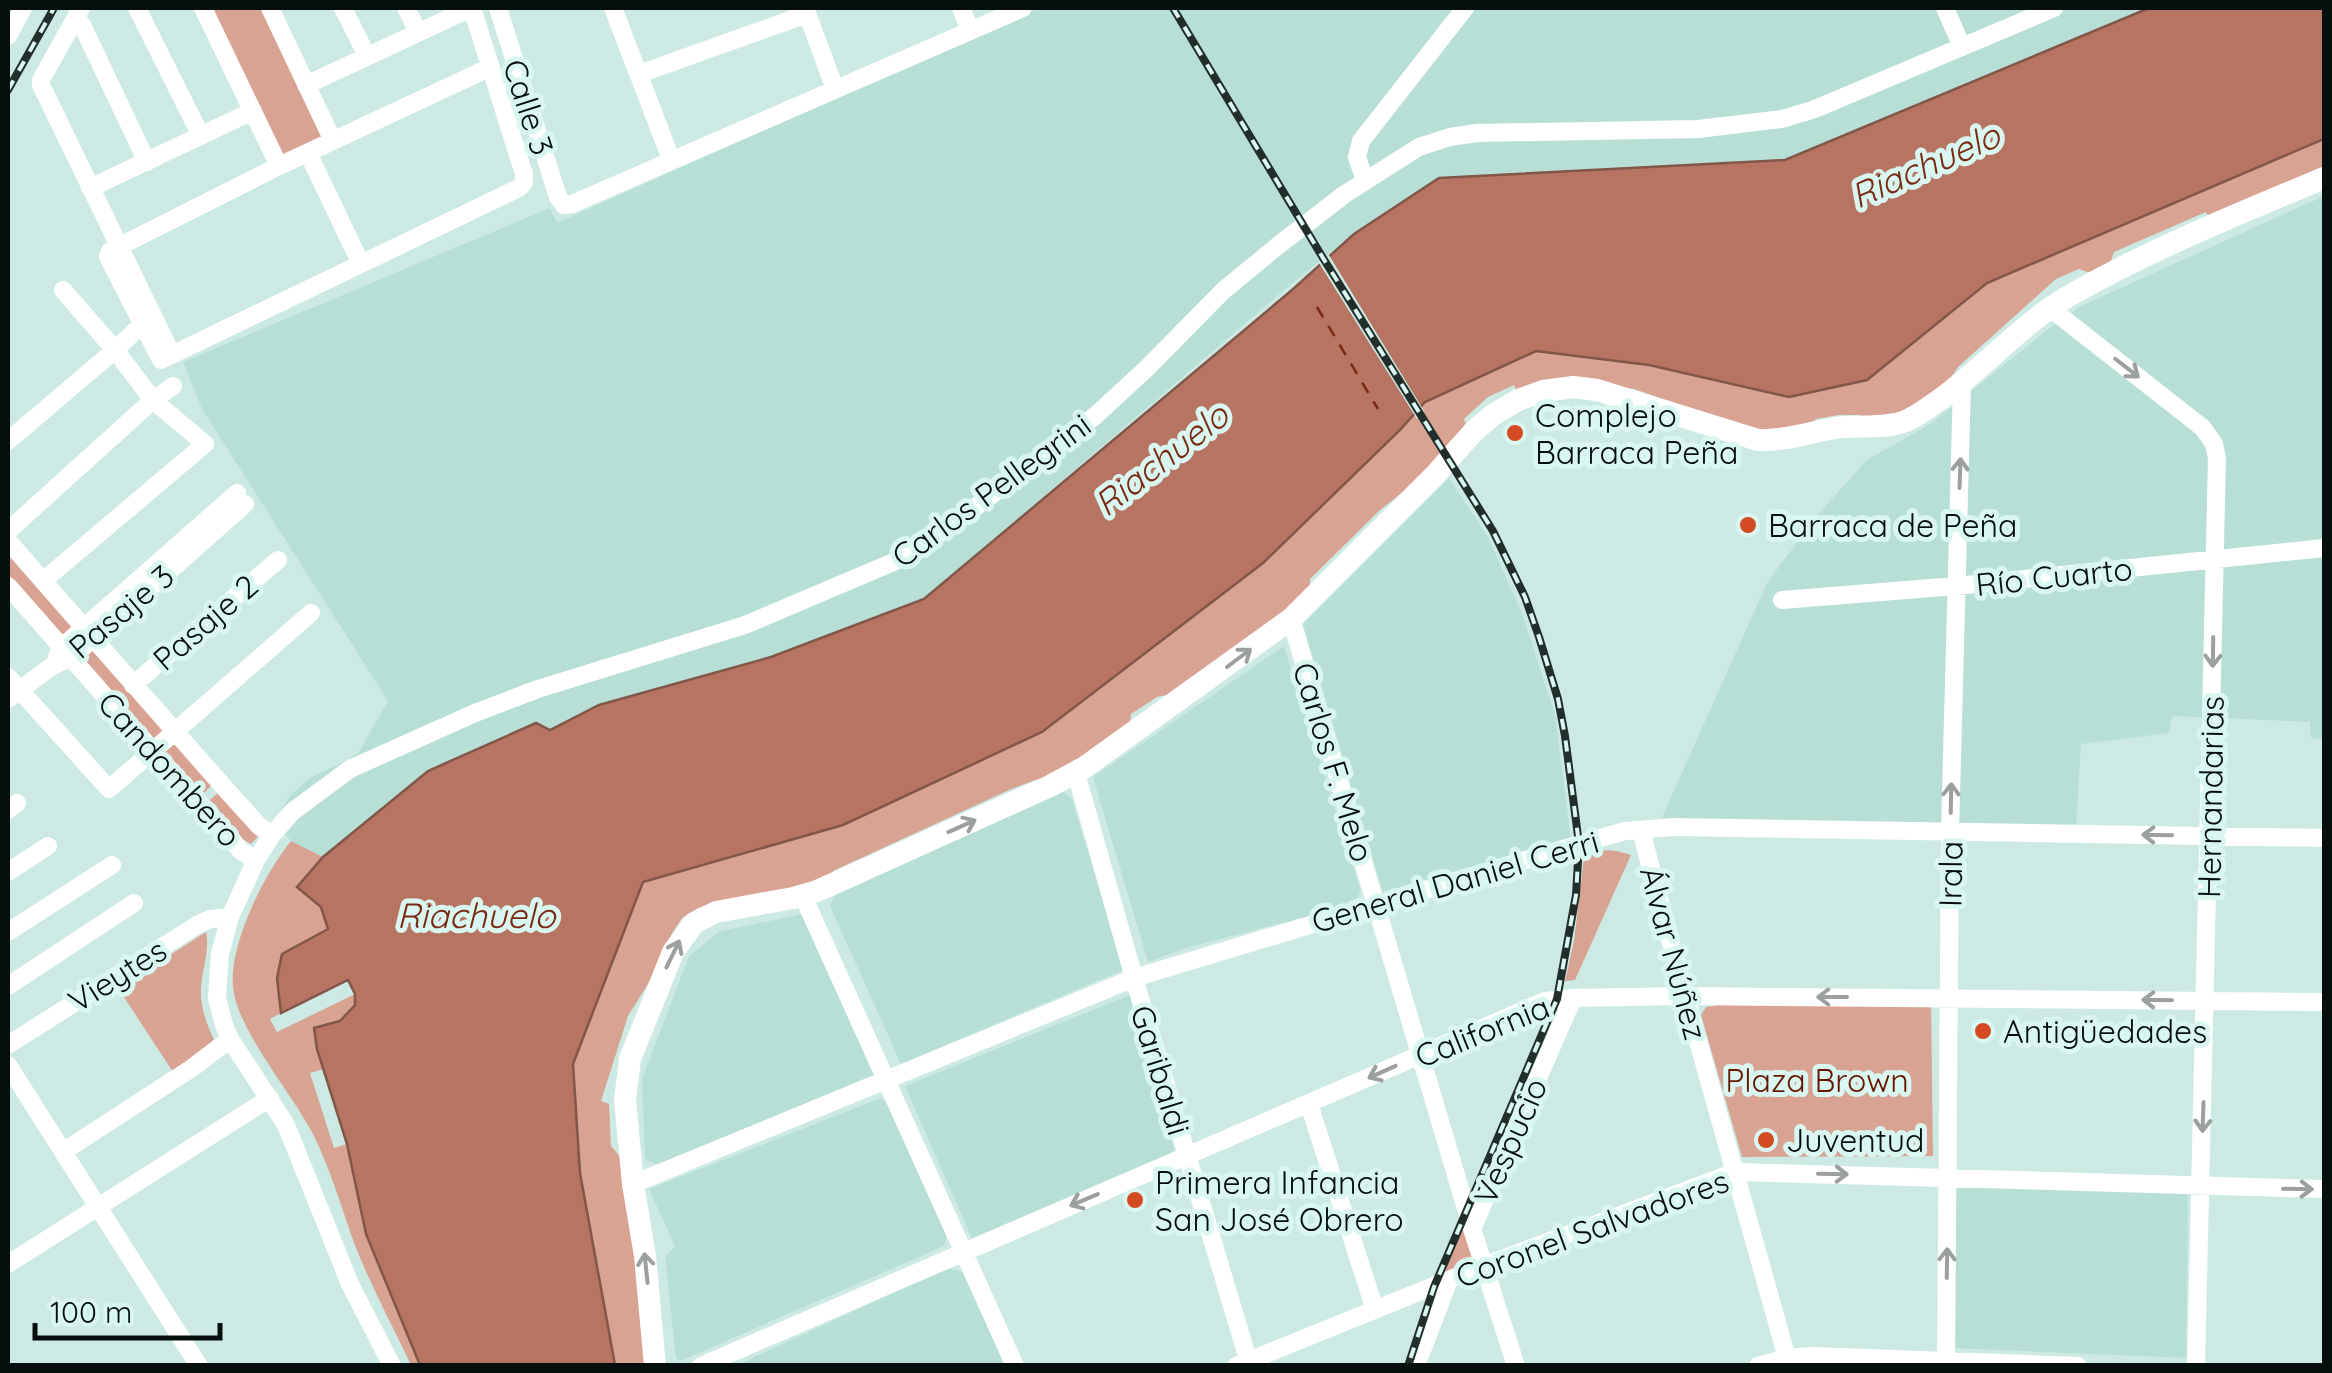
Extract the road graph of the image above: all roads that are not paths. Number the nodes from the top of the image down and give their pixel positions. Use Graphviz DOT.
graph roads {
  1 [pos="23,8"];
  2 [pos="138,8"];
  3 [pos="204,8"];
  4 [pos="270,8"];
  5 [pos="343,8"];
  6 [pos="406,8"];
  7 [pos="472,8"];
  8 [pos="498,8"];
  9 [pos="613,8"];
  10 [pos="961,8"];
  11 [pos="1023,8"];
  12 [pos="1465,8"];
  13 [pos="1945,8"];
  14 [pos="2054,8"];
  15 [pos="806,9"];
  16 [pos="79,12"];
  17 [pos="970,30"];
  18 [pos="418,32"];
  19 [pos="8,36"];
  20 [pos="1962,47"];
  21 [pos="367,56"];
  22 [pos="491,67"];
  23 [pos="640,74"];
  24 [pos="306,85"];
  25 [pos="835,89"];
  26 [pos="253,111"];
  27 [pos="201,136"];
  28 [pos="332,142"];
  29 [pos="308,153"];
  30 [pos="671,159"];
  31 [pos="148,162"];
  32 [pos="279,166"];
  33 [pos="2324,178"];
  34 [pos="1366,181"];
  35 [pos="90,188"];
  36 [pos="118,246"];
  37 [pos="361,264"];
  38 [pos="63,290"];
  39 [pos="2050,308"];
  40 [pos="149,322"];
  41 [pos="116,350"];
  42 [pos="1962,383"];
  43 [pos="173,386"];
  44 [pos="154,400"];
  45 [pos="8,442"];
  46 [pos="241,499"];
  47 [pos="8,531"];
  48 [pos="8,541"];
  49 [pos="2324,548"];
  50 [pos="2214,558"];
  51 [pos="278,560"];
  52 [pos="43,581"];
  53 [pos="8,586"];
  54 [pos="1956,586"];
  55 [pos="1782,600"];
  56 [pos="312,613"];
  57 [pos="1291,619"];
  58 [pos="89,633"];
  59 [pos="67,653"];
  60 [pos="8,676"];
  61 [pos="133,685"];
  62 [pos="14,695"];
  63 [pos="174,731"];
  64 [pos="153,750"];
  65 [pos="1076,773"];
  66 [pos="222,784"];
  67 [pos="200,804"];
  68 [pos="1640,830"];
  69 [pos="1950,832"];
  70 [pos="272,835"];
  71 [pos="2209,836"];
  72 [pos="2324,838"];
  73 [pos="48,846"];
  74 [pos="256,860"];
  75 [pos="112,865"];
  76 [pos="8,872"];
  77 [pos="803,896"];
  78 [pos="134,903"];
  79 [pos="1376,904"];
  80 [pos="230,918"];
  81 [pos="8,932"];
  82 [pos="1134,978"];
  83 [pos="8,986"];
  84 [pos="1684,996"];
  85 [pos="1949,997"];
  86 [pos="1573,998"];
  87 [pos="2206,1001"];
  88 [pos="2324,1002"];
  89 [pos="230,1039"];
  90 [pos="8,1045"];
  91 [pos="1420,1056"];
  92 [pos="8,1065"];
  93 [pos="888,1081"];
  94 [pos="270,1098"];
  95 [pos="1309,1104"];
  96 [pos="64,1151"];
  97 [pos="1187,1156"];
  98 [pos="1736,1172"];
  99 [pos="1949,1177"];
  100 [pos="634,1184"];
  101 [pos="2201,1186"];
  102 [pos="2324,1189"];
  103 [pos="98,1206"];
  104 [pos="1472,1229"];
  105 [pos="964,1252"];
  106 [pos="8,1264"];
  107 [pos="1484,1266"];
  108 [pos="1449,1280"];
  109 [pos="1375,1310"];
  110 [pos="1788,1362"];
  111 [pos="1946,1363"];
  112 [pos="1245,1364"];
  113 [pos="199,1366"];
  114 [pos="392,1366"];
  115 [pos="655,1366"];
  116 [pos="701,1366"];
  117 [pos="1016,1366"];
  118 [pos="1416,1366"];
  119 [pos="1516,1366"];
  120 [pos="1758,1366"];
  121 [pos="2078,1366"];
  122 [pos="2196,1366"];
  1 -- 19 [label="street"];
  2 -- 27 [label="street"];
  3 -- 26 [label="street"];
  4 -- 24 [label="street"];
  5 -- 21 [label="street"];
  6 -- 18 [label="street"];
  7 -- 18 [label="street"];
  7 -- 22 [label="street"];
  8 -- 30 [label="street, Calle 3"];
  9 -- 23 [label="street"];
  10 -- 17 [label="street"];
  11 -- 17 [label="street"];
  12 -- 34 [label="street"];
  13 -- 20 [label="street"];
  14 -- 20 [label="street, Carlos Pellegrini"];
  15 -- 23 [label="street"];
  15 -- 25 [label="street"];
  16 -- 31 [label="street"];
  16 -- 35 [label="street"];
  17 -- 25 [label="street"];
  18 -- 21 [label="street"];
  20 -- 34 [label="street, Carlos Pellegrini"];
  21 -- 24 [label="street"];
  22 -- 28 [label="street"];
  22 -- 37 [label="street"];
  23 -- 30 [label="street"];
  24 -- 28 [label="street"];
  25 -- 30 [label="street"];
  26 -- 27 [label="street"];
  26 -- 32 [label="street"];
  27 -- 31 [label="street"];
  28 -- 29 [label="street"];
  29 -- 32 [label="street"];
  29 -- 37 [label="street"];
  31 -- 35 [label="street"];
  32 -- 36 [label="street"];
  33 -- 39 [label="main road"];
  34 -- 70 [label="street, Carlos Pellegrini"];
  35 -- 36 [label="street"];
  36 -- 40 [label="street"];
  37 -- 40 [label="street"];
  38 -- 41 [label="street"];
  39 -- 42 [label="main road"];
  39 -- 50 [label="street, Hernandarias, one-way"];
  40 -- 41 [label="street"];
  41 -- 44 [label="street"];
  41 -- 45 [label="street"];
  54 -- 42 [label="street, Irala, one-way"];
  42 -- 57 [label="main road"];
  43 -- 44 [label="street"];
  44 -- 47 [label="street"];
  44 -- 52 [label="street"];
  46 -- 58 [label="street, Pasaje 3"];
  48 -- 52 [label="street, Candombero"];
  49 -- 50 [label="street, Río Cuarto"];
  50 -- 54 [label="street, Río Cuarto"];
  50 -- 71 [label="street, Hernandarias, one-way"];
  51 -- 61 [label="street, Pasaje 2"];
  52 -- 58 [label="street, Candombero"];
  53 -- 59 [label="street, Candombero"];
  54 -- 55 [label="street, Río Cuarto"];
  69 -- 54 [label="street, Irala, one-way"];
  56 -- 63 [label="street"];
  65 -- 57 [label="main road, one-way"];
  57 -- 79 [label="street, Carlos F. Melo"];
  58 -- 59 [label="street, Pasaje 3"];
  58 -- 61 [label="street, Candombero"];
  59 -- 62 [label="street, Pasaje 3"];
  59 -- 64 [label="street, Candombero"];
  60 -- 62 [label="street"];
  61 -- 63 [label="street, Candombero"];
  62 -- 64 [label="street"];
  63 -- 64 [label="street"];
  63 -- 66 [label="street, Candombero"];
  64 -- 67 [label="street, Candombero"];
  77 -- 65 [label="main road, one-way"];
  65 -- 82 [label="street, Garibaldi"];
  66 -- 67 [label="street"];
  66 -- 70 [label="street, Candombero"];
  67 -- 74 [label="street, Candombero"];
  68 -- 69 [label="street, General Daniel Cerri"];
  68 -- 79 [label="street, General Daniel Cerri"];
  68 -- 84 [label="street, Álvar Núñez"];
  71 -- 69 [label="street, General Daniel Cerri, one-way"];
  69 -- 85 [label="street, Irala"];
  70 -- 74 [label="street, Carlos Pellegrini"];
  71 -- 72 [label="street, General Daniel Cerri"];
  71 -- 87 [label="street, Hernandarias"];
  73 -- 76 [label="street"];
  74 -- 80 [label="street, Carlos Pellegrini"];
  75 -- 81 [label="street"];
  77 -- 93 [label="street"];
  100 -- 77 [label="main road, one-way"];
  78 -- 83 [label="street"];
  79 -- 82 [label="street, General Daniel Cerri"];
  79 -- 91 [label="street, Carlos F. Melo"];
  80 -- 89 [label="street, Carlos Pellegrini"];
  80 -- 90 [label="street, Vieytes"];
  82 -- 93 [label="street, General Daniel Cerri"];
  82 -- 97 [label="street, Garibaldi"];
  85 -- 84 [label="street, California, one-way"];
  84 -- 86 [label="street, California"];
  84 -- 98 [label="street, Álvar Núñez"];
  87 -- 85 [label="street, California, one-way"];
  85 -- 99 [label="street, Irala"];
  86 -- 91 [label="street, California"];
  86 -- 104 [label="street, Vespucio"];
  87 -- 88 [label="street, California"];
  87 -- 101 [label="street, Hernandarias, one-way"];
  89 -- 94 [label="street, Carlos Pellegrini"];
  89 -- 96 [label="street"];
  91 -- 95 [label="street, California, one-way"];
  91 -- 104 [label="street, Carlos F. Melo"];
  92 -- 96 [label="street"];
  93 -- 100 [label="street, General Daniel Cerri"];
  93 -- 105 [label="street"];
  94 -- 103 [label="street"];
  94 -- 114 [label="street, Carlos Pellegrini"];
  95 -- 97 [label="street, California"];
  95 -- 109 [label="street"];
  96 -- 103 [label="street"];
  97 -- 105 [label="street, California, one-way"];
  97 -- 112 [label="street, Garibaldi"];
  98 -- 99 [label="street, Coronel Salvadores, one-way"];
  98 -- 107 [label="street, Coronel Salvadores"];
  98 -- 110 [label="street, Álvar Núñez"];
  99 -- 101 [label="street, Coronel Salvadores"];
  111 -- 99 [label="street, Irala, one-way"];
  115 -- 100 [label="main road, one-way"];
  101 -- 102 [label="street, Coronel Salvadores, one-way"];
  101 -- 122 [label="street, Hernandarias"];
  103 -- 106 [label="street"];
  103 -- 113 [label="street"];
  104 -- 107 [label="street, Carlos F. Melo"];
  105 -- 116 [label="street, California"];
  105 -- 117 [label="street"];
  107 -- 108 [label="street, Coronel Salvadores"];
  107 -- 119 [label="street, Carlos F. Melo"];
  108 -- 109 [label="street, Coronel Salvadores"];
  108 -- 118 [label="street"];
  109 -- 112 [label="street, Coronel Salvadores"];
  110 -- 111 [label="street"];
  110 -- 120 [label="street"];
  111 -- 121 [label="street"];
}
